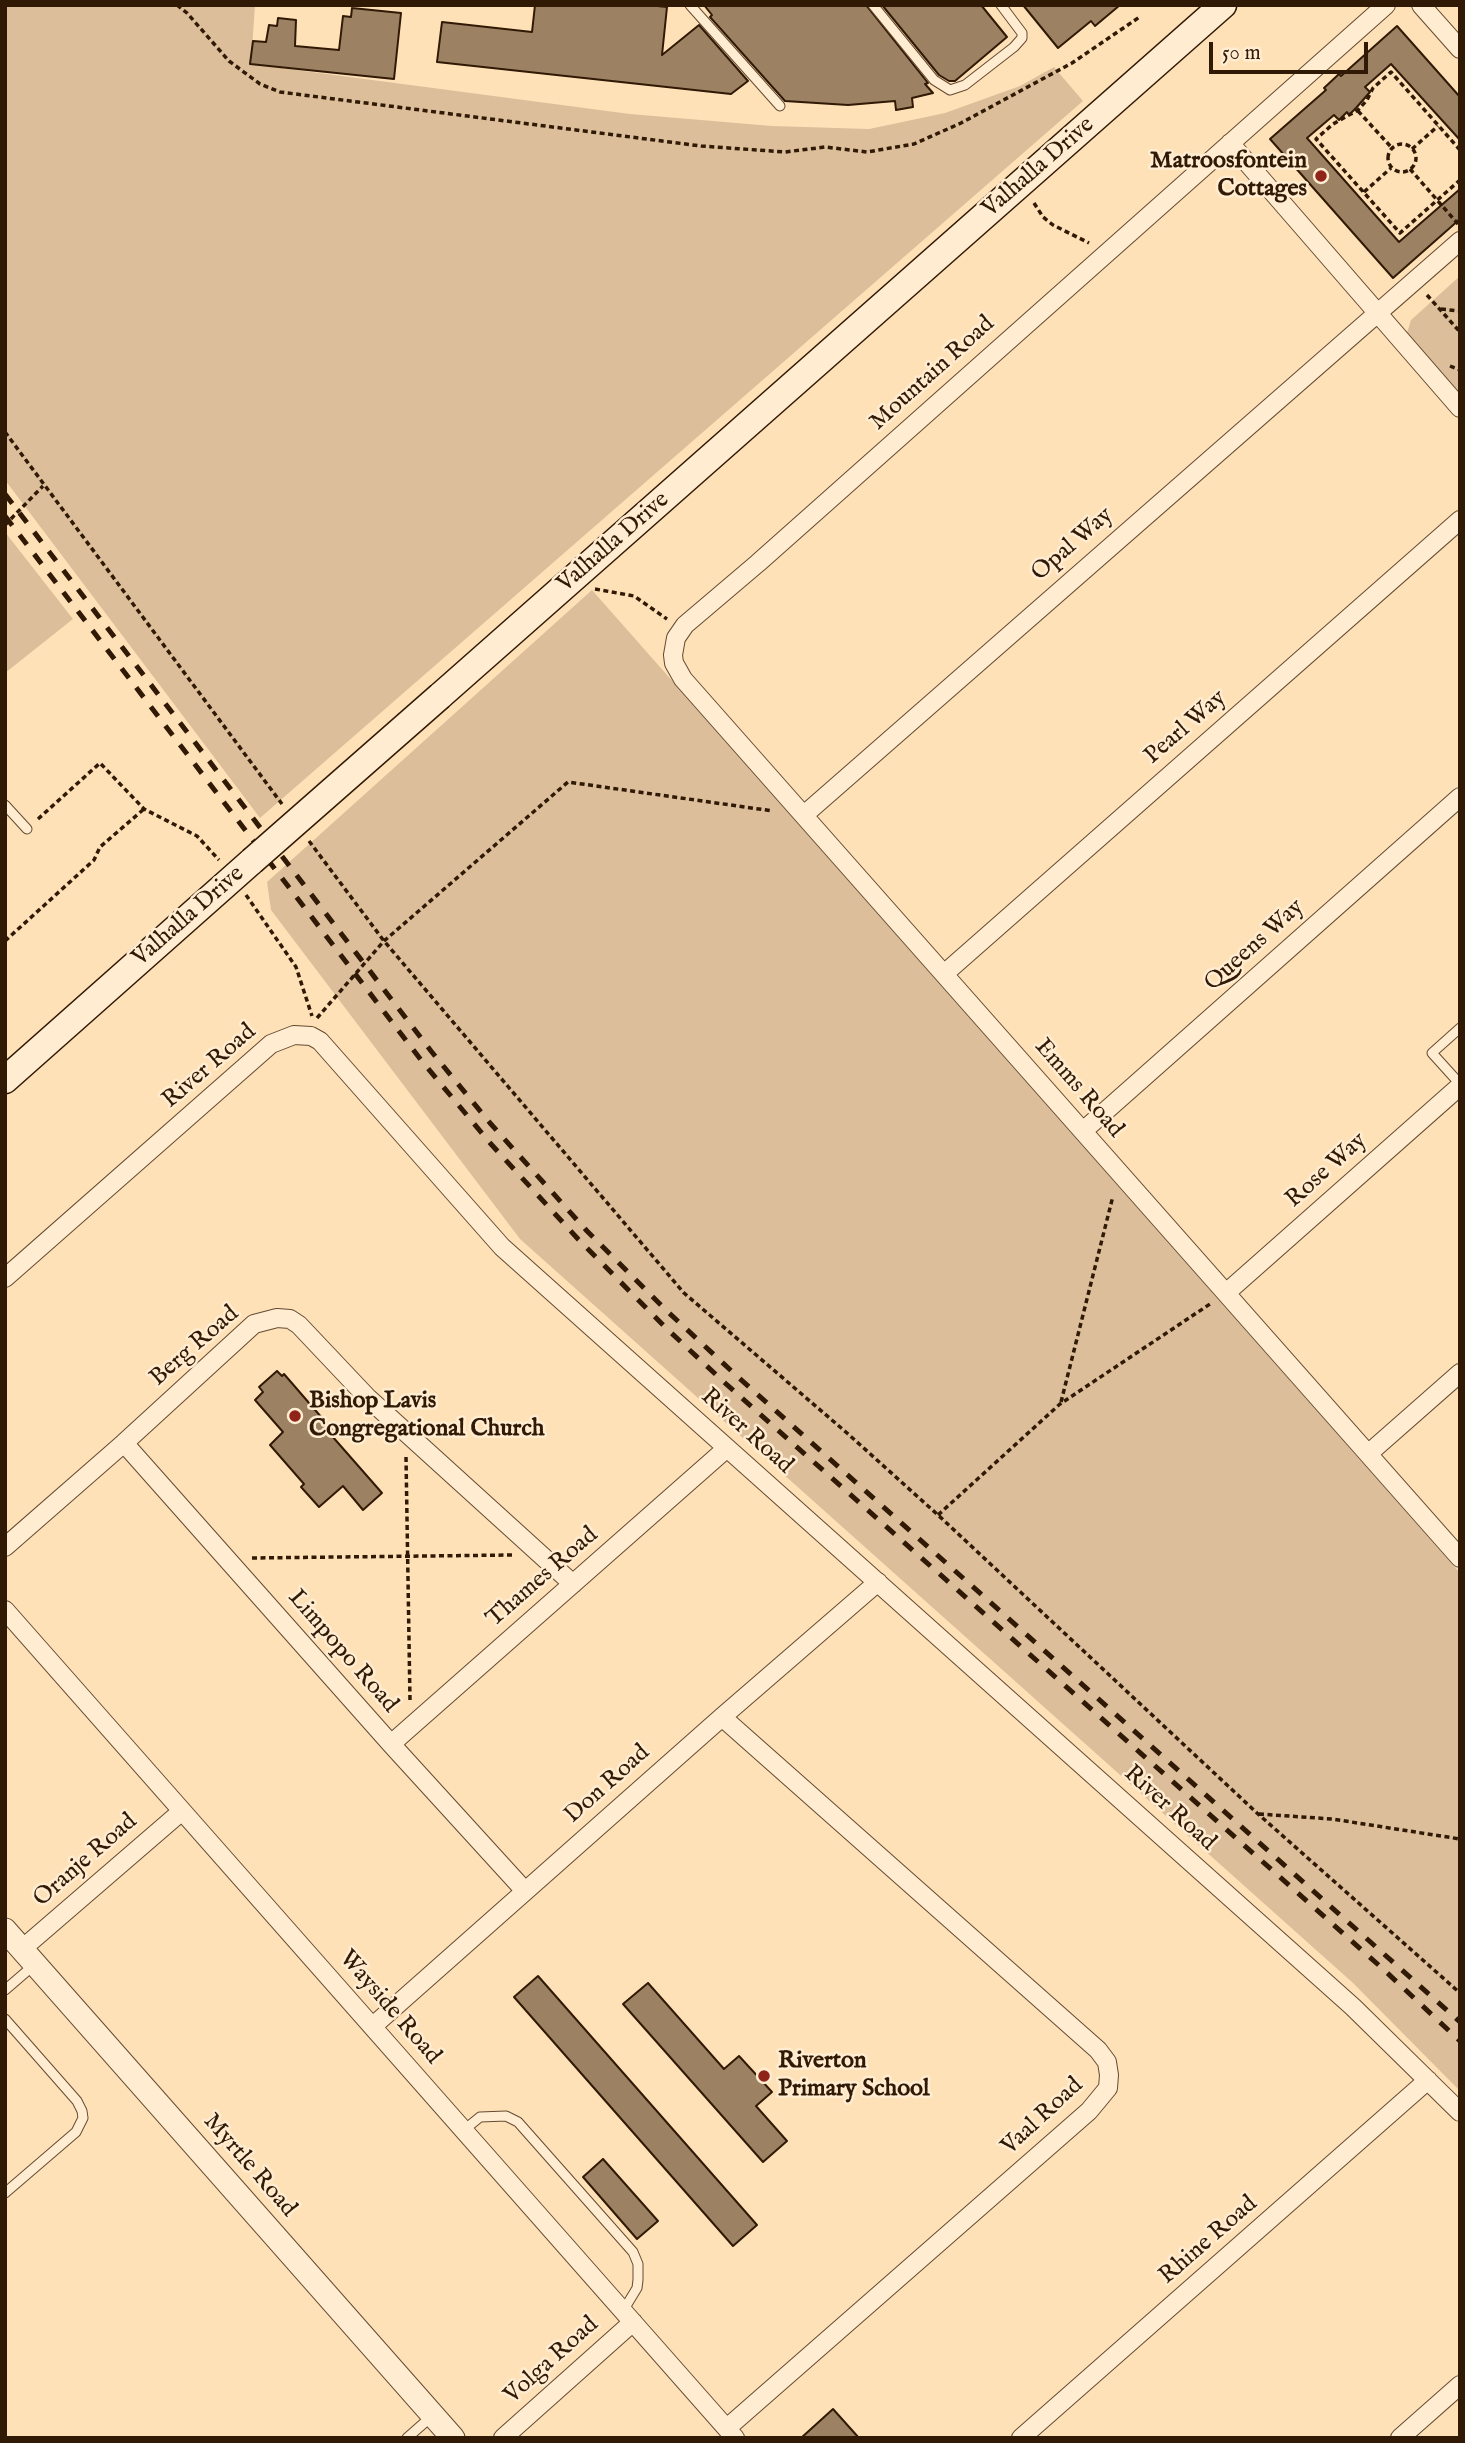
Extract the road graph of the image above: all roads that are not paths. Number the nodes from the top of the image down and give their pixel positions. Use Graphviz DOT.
graph roads {
  1 [pos="690,5"];
  2 [pos="873,5"];
  3 [pos="1001,5"];
  4 [pos="1223,5"];
  5 [pos="1386,5"];
  6 [pos="1421,5"];
  7 [pos="1460,48"];
  8 [pos="780,106"];
  9 [pos="1230,143"];
  10 [pos="1460,241"];
  11 [pos="1377,314"];
  12 [pos="1460,408"];
  13 [pos="1460,520"];
  14 [pos="677,638"];
  15 [pos="1460,797"];
  16 [pos="5,805"];
  17 [pos="804,815"];
  18 [pos="27,829"];
  19 [pos="944,974"];
  20 [pos="1460,1028"];
  21 [pos="5,1080"];
  22 [pos="1460,1085"];
  23 [pos="1083,1131"];
  24 [pos="5,1278"];
  25 [pos="1226,1293"];
  26 [pos="1460,1373"];
  27 [pos="124,1443"];
  28 [pos="727,1448"];
  29 [pos="1368,1454"];
  30 [pos="5,1547"];
  31 [pos="1460,1558"];
  32 [pos="878,1582"];
  33 [pos="573,1584"];
  34 [pos="5,1610"];
  35 [pos="722,1717"];
  36 [pos="391,1744"];
  37 [pos="182,1811"];
  38 [pos="525,1891"];
  39 [pos="5,1930"];
  40 [pos="29,1956"];
  41 [pos="5,1990"];
  42 [pos="5,2020"];
  43 [pos="373,2026"];
  44 [pos="1428,2080"];
  45 [pos="1460,2112"];
  46 [pos="464,2130"];
  47 [pos="5,2193"];
  48 [pos="628,2317"];
  49 [pos="1457,2395"];
  50 [pos="433,2415"];
  51 [pos="731,2433"];
  52 [pos="407,2438"];
  53 [pos="453,2438"];
  54 [pos="503,2438"];
  55 [pos="1021,2438"];
  56 [pos="1400,2438"];
  1 -- 8 [label="lane"];
  2 -- 3 [label="lane"];
  4 -- 21 [label="main road, Valhalla Drive, bridge"];
  5 -- 9 [label="street, Mountain Road"];
  6 -- 7 [label="street"];
  9 -- 11 [label="street"];
  9 -- 14 [label="street, Mountain Road"];
  10 -- 11 [label="street, Opal Way"];
  11 -- 12 [label="street"];
  11 -- 17 [label="street, Opal Way"];
  13 -- 19 [label="street, Pearl Way"];
  14 -- 17 [label="street, Emms Road"];
  15 -- 23 [label="street, Queens Way"];
  16 -- 18 [label="lane"];
  17 -- 19 [label="street, Emms Road"];
  19 -- 23 [label="street, Emms Road"];
  20 -- 22 [label="lane"];
  22 -- 25 [label="street, Rose Way"];
  23 -- 25 [label="street, Emms Road"];
  24 -- 28 [label="street, River Road"];
  25 -- 29 [label="street, Emms Road"];
  26 -- 29 [label="street"];
  27 -- 30 [label="street, Berg Road"];
  27 -- 33 [label="street, Berg Road"];
  27 -- 36 [label="street, Limpopo Road"];
  28 -- 32 [label="street, River Road"];
  28 -- 33 [label="street, Thames Road"];
  29 -- 31 [label="street, Emms Road"];
  32 -- 35 [label="street, Don Road"];
  32 -- 44 [label="street, River Road"];
  33 -- 36 [label="street, Thames Road"];
  34 -- 37 [label="street, Wayside Road"];
  35 -- 38 [label="street, Don Road"];
  35 -- 51 [label="street, Vaal Road"];
  36 -- 38 [label="street, Limpopo Road"];
  37 -- 40 [label="street, Oranje Road"];
  37 -- 43 [label="street, Wayside Road"];
  38 -- 43 [label="street, Don Road"];
  39 -- 40 [label="street, Myrtle Road"];
  40 -- 41 [label="lane"];
  40 -- 50 [label="street, Myrtle Road"];
  42 -- 47 [label="lane"];
  43 -- 46 [label="street, Wayside Road"];
  44 -- 45 [label="street, River Road"];
  44 -- 55 [label="street, Rhine Road"];
  46 -- 48 [label="street, Wayside Road"];
  46 -- 48 [label="lane"];
  48 -- 51 [label="street, Wayside Road"];
  48 -- 54 [label="street, Volga Road"];
  49 -- 56 [label="street"];
  50 -- 52 [label="lane"];
  50 -- 53 [label="street, Myrtle Road"];
}
